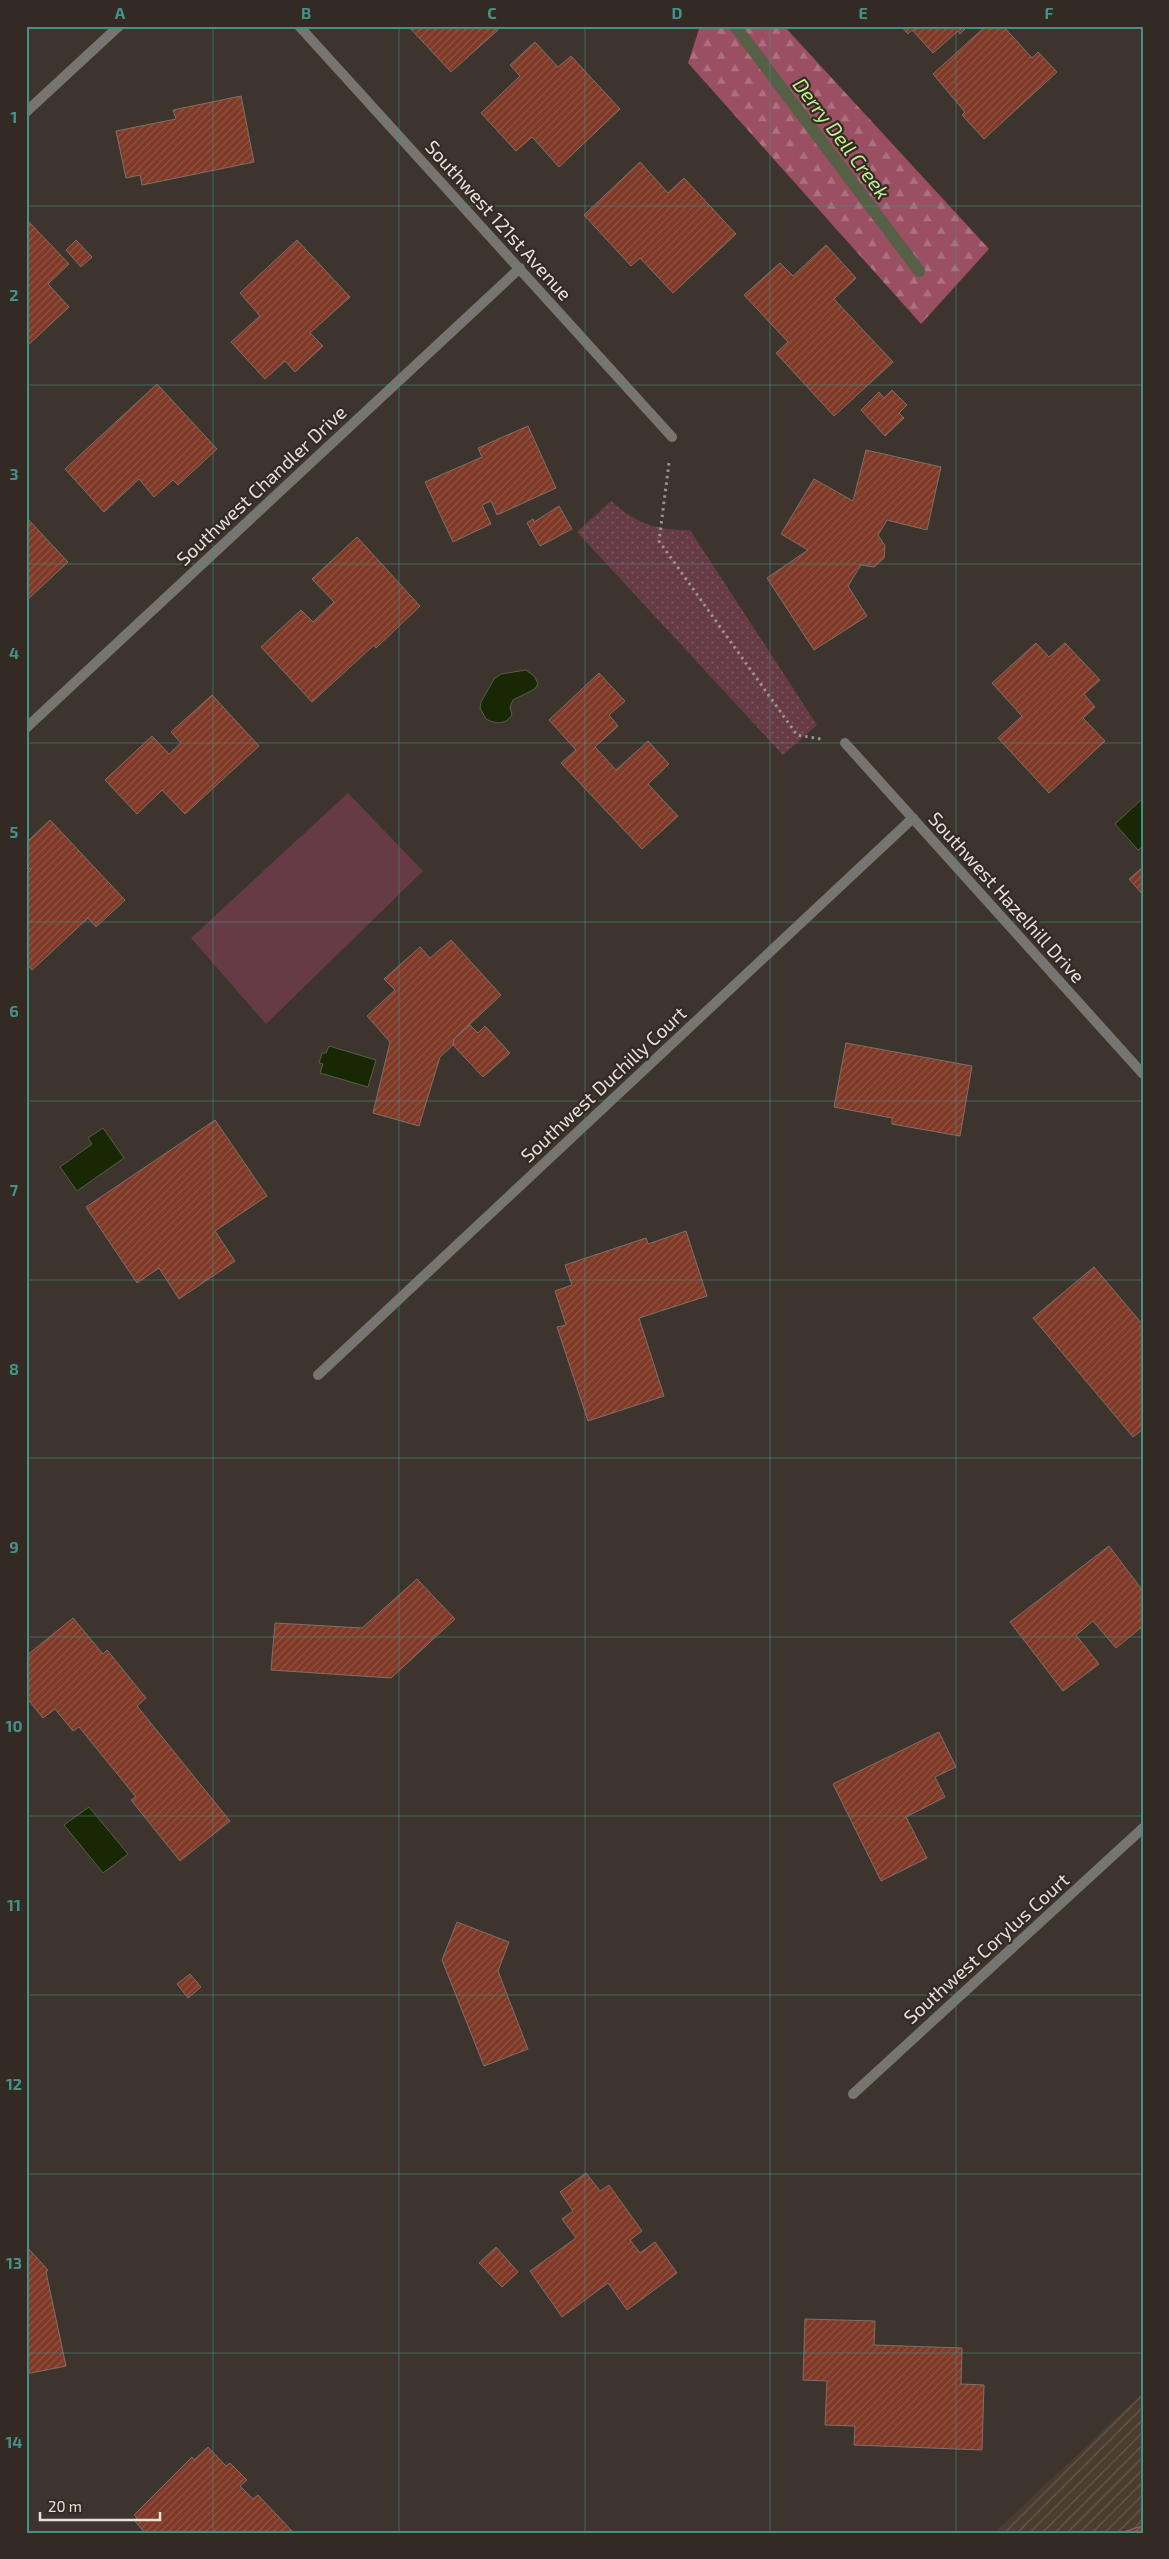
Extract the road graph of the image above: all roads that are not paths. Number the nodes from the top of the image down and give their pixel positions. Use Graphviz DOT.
graph roads {
  1 [pos="119,26"];
  2 [pos="299,26"];
  3 [pos="26,112"];
  4 [pos="520,268"];
  5 [pos="672,437"];
  6 [pos="26,728"];
  7 [pos="845,743"];
  8 [pos="913,818"];
  9 [pos="1143,1074"];
  10 [pos="318,1375"];
  11 [pos="1143,1828"];
  12 [pos="853,2094"];
  1 -- 3 [label="street"];
  2 -- 4 [label="street, Southwest 121st Avenue"];
  4 -- 5 [label="street, Southwest 121st Avenue"];
  4 -- 6 [label="street, Southwest Chandler Drive"];
  7 -- 8 [label="street, Southwest Hazelhill Drive"];
  8 -- 9 [label="street, Southwest Hazelhill Drive"];
  8 -- 10 [label="street, Southwest Duchilly Court"];
  11 -- 12 [label="street, Southwest Corylus Court"];
}
